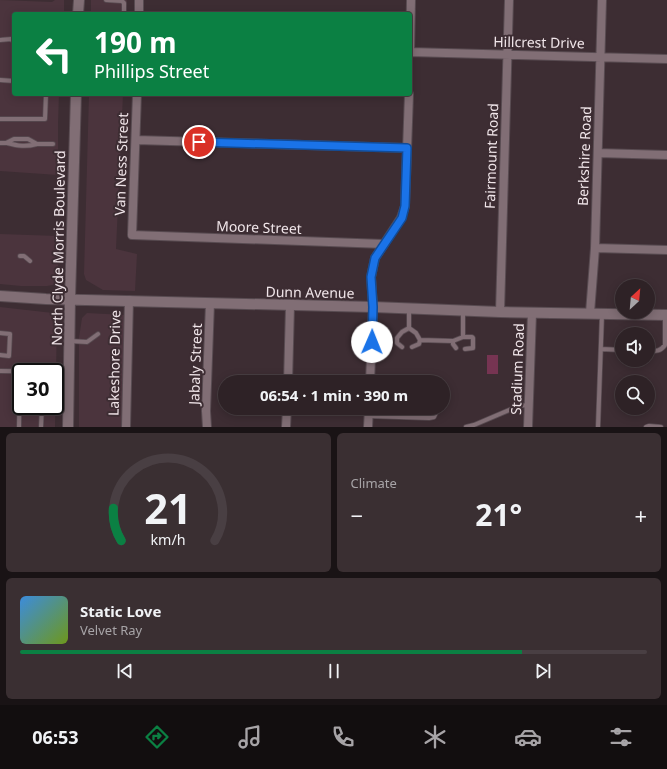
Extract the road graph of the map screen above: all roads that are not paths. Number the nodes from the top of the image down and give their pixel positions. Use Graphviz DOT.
graph roads {
  1 [pos="78,0"];
  2 [pos="106,0"];
  3 [pos="139,0"];
  4 [pos="411,0"];
  5 [pos="509,0"];
  6 [pos="602,0"];
  7 [pos="78,12"];
  8 [pos="124,12"];
  9 [pos="139,12"];
  10 [pos="411,12"];
  11 [pos="12,39"];
  12 [pos="0,40"];
  13 [pos="412,53"];
  14 [pos="507,54"];
  15 [pos="600,57"];
  16 [pos="667,59"];
  17 [pos="0,80"];
  18 [pos="12,81"];
  19 [pos="46,96"];
  20 [pos="76,96"];
  21 [pos="137,96"];
  22 [pos="409,96"];
  23 [pos="0,118"];
  24 [pos="136,140"];
  25 [pos="0,143"];
  26 [pos="6,143"];
  27 [pos="37,144"];
  28 [pos="53,144"];
  29 [pos="407,148"];
  30 [pos="598,153"];
  31 [pos="667,155"];
  32 [pos="132,235"];
  33 [pos="384,244"];
  34 [pos="595,248"];
  35 [pos="667,250"];
  36 [pos="20,256"];
  37 [pos="30,262"];
  38 [pos="0,296"];
  39 [pos="70,299"];
  40 [pos="129,300"];
  41 [pos="210,303"];
  42 [pos="290,306"];
  43 [pos="373,307"];
  44 [pos="409,309"];
  45 [pos="463,311"];
  46 [pos="500,312"];
  47 [pos="532,312"];
  48 [pos="590,313"];
  49 [pos="602,314"];
  50 [pos="666,315"];
  51 [pos="408,328"];
  52 [pos="0,333"];
  53 [pos="98,334"];
  54 [pos="462,337"];
  55 [pos="420,340"];
  56 [pos="70,341"];
  57 [pos="453,341"];
  58 [pos="402,346"];
  59 [pos="412,347"];
  60 [pos="456,348"];
  61 [pos="465,348"];
  62 [pos="601,349"];
  63 [pos="615,350"];
  64 [pos="655,351"];
  65 [pos="0,356"];
  66 [pos="0,371"];
  67 [pos="12,371"];
  68 [pos="64,372"];
  69 [pos="69,372"];
  70 [pos="288,375"];
  71 [pos="370,375"];
  72 [pos="529,406"];
  73 [pos="19,415"];
  74 [pos="42,415"];
  75 [pos="287,415"];
  76 [pos="369,415"];
  77 [pos="399,415"];
  78 [pos="435,415"];
  79 [pos="19,427"];
  80 [pos="41,427"];
  81 [pos="68,427"];
  82 [pos="126,427"];
  83 [pos="207,427"];
  84 [pos="286,427"];
  85 [pos="368,427"];
  86 [pos="466,427"];
  87 [pos="528,427"];
  88 [pos="598,427"];
  89 [pos="646,427"];
  90 [pos="661,427"];
  1 -- 7 [label="main road"];
  2 -- 8 [label="lane"];
  3 -- 9 [label="street"];
  4 -- 10 [label="street"];
  5 -- 14 [label="street, Fairmount Road"];
  6 -- 15 [label="street, Berkshire Road"];
  11 -- 12 [label="lane"];
  13 -- 14 [label="street, Hillcrest Drive"];
  14 -- 15 [label="street, Hillcrest Drive"];
  14 -- 46 [label="street, Fairmount Road"];
  15 -- 16 [label="street, Hillcrest Drive"];
  15 -- 30 [label="street, Berkshire Road"];
  17 -- 18 [label="lane"];
  19 -- 23 [label="lane"];
  20 -- 39 [label="main road, North Clyde Morris Boulevard"];
  21 -- 24 [label="street, Van Ness Street"];
  22 -- 29 [label="street"];
  24 -- 29 [label="street"];
  24 -- 32 [label="street, Van Ness Street"];
  25 -- 26 [label="lane"];
  26 -- 27 [label="lane"];
  26 -- 27 [label="lane"];
  27 -- 28 [label="lane"];
  29 -- 33 [label="street"];
  30 -- 31 [label="street"];
  30 -- 34 [label="street, Berkshire Road"];
  32 -- 33 [label="street, Moore Street"];
  33 -- 43 [label="street"];
  34 -- 35 [label="street"];
  34 -- 48 [label="street, Berkshire Road"];
  36 -- 37 [label="lane"];
  38 -- 39 [label="main road, Dunn Avenue"];
  39 -- 40 [label="main road, Dunn Avenue"];
  39 -- 56 [label="main road, North Clyde Morris Boulevard"];
  40 -- 41 [label="main road, Dunn Avenue"];
  40 -- 82 [label="street, Lakeshore Drive"];
  41 -- 42 [label="main road, Dunn Avenue"];
  41 -- 83 [label="street, Jabaly Street"];
  42 -- 43 [label="main road, Dunn Avenue"];
  42 -- 70 [label="street"];
  43 -- 44 [label="main road, Dunn Avenue"];
  43 -- 71 [label="street"];
  44 -- 45 [label="main road, Dunn Avenue"];
  44 -- 51 [label="lane"];
  45 -- 46 [label="main road, Dunn Avenue"];
  45 -- 54 [label="lane"];
  46 -- 47 [label="main road, Dunn Avenue"];
  47 -- 48 [label="main road, Dunn Avenue"];
  47 -- 72 [label="street, Stadium Road"];
  48 -- 49 [label="main road, Dunn Avenue"];
  49 -- 50 [label="main road, Dunn Avenue"];
  49 -- 62 [label="lane"];
  50 -- 64 [label="lane"];
  51 -- 55 [label="lane"];
  51 -- 58 [label="lane"];
  52 -- 65 [label="lane"];
  53 -- 56 [label="lane"];
  54 -- 57 [label="lane"];
  54 -- 61 [label="lane"];
  55 -- 57 [label="lane"];
  55 -- 59 [label="lane"];
  56 -- 69 [label="main road, North Clyde Morris Boulevard"];
  57 -- 60 [label="lane"];
  62 -- 63 [label="lane"];
  62 -- 88 [label="lane"];
  66 -- 67 [label="lane"];
  68 -- 69 [label="lane"];
  69 -- 81 [label="main road, North Clyde Morris Boulevard"];
  72 -- 86 [label="lane"];
  72 -- 87 [label="street, Stadium Road"];
  73 -- 79 [label="lane"];
  74 -- 80 [label="lane"];
  75 -- 84 [label="street"];
  76 -- 85 [label="street"];
  77 -- 78 [label="lane"];
  89 -- 90 [label="lane"];
}
